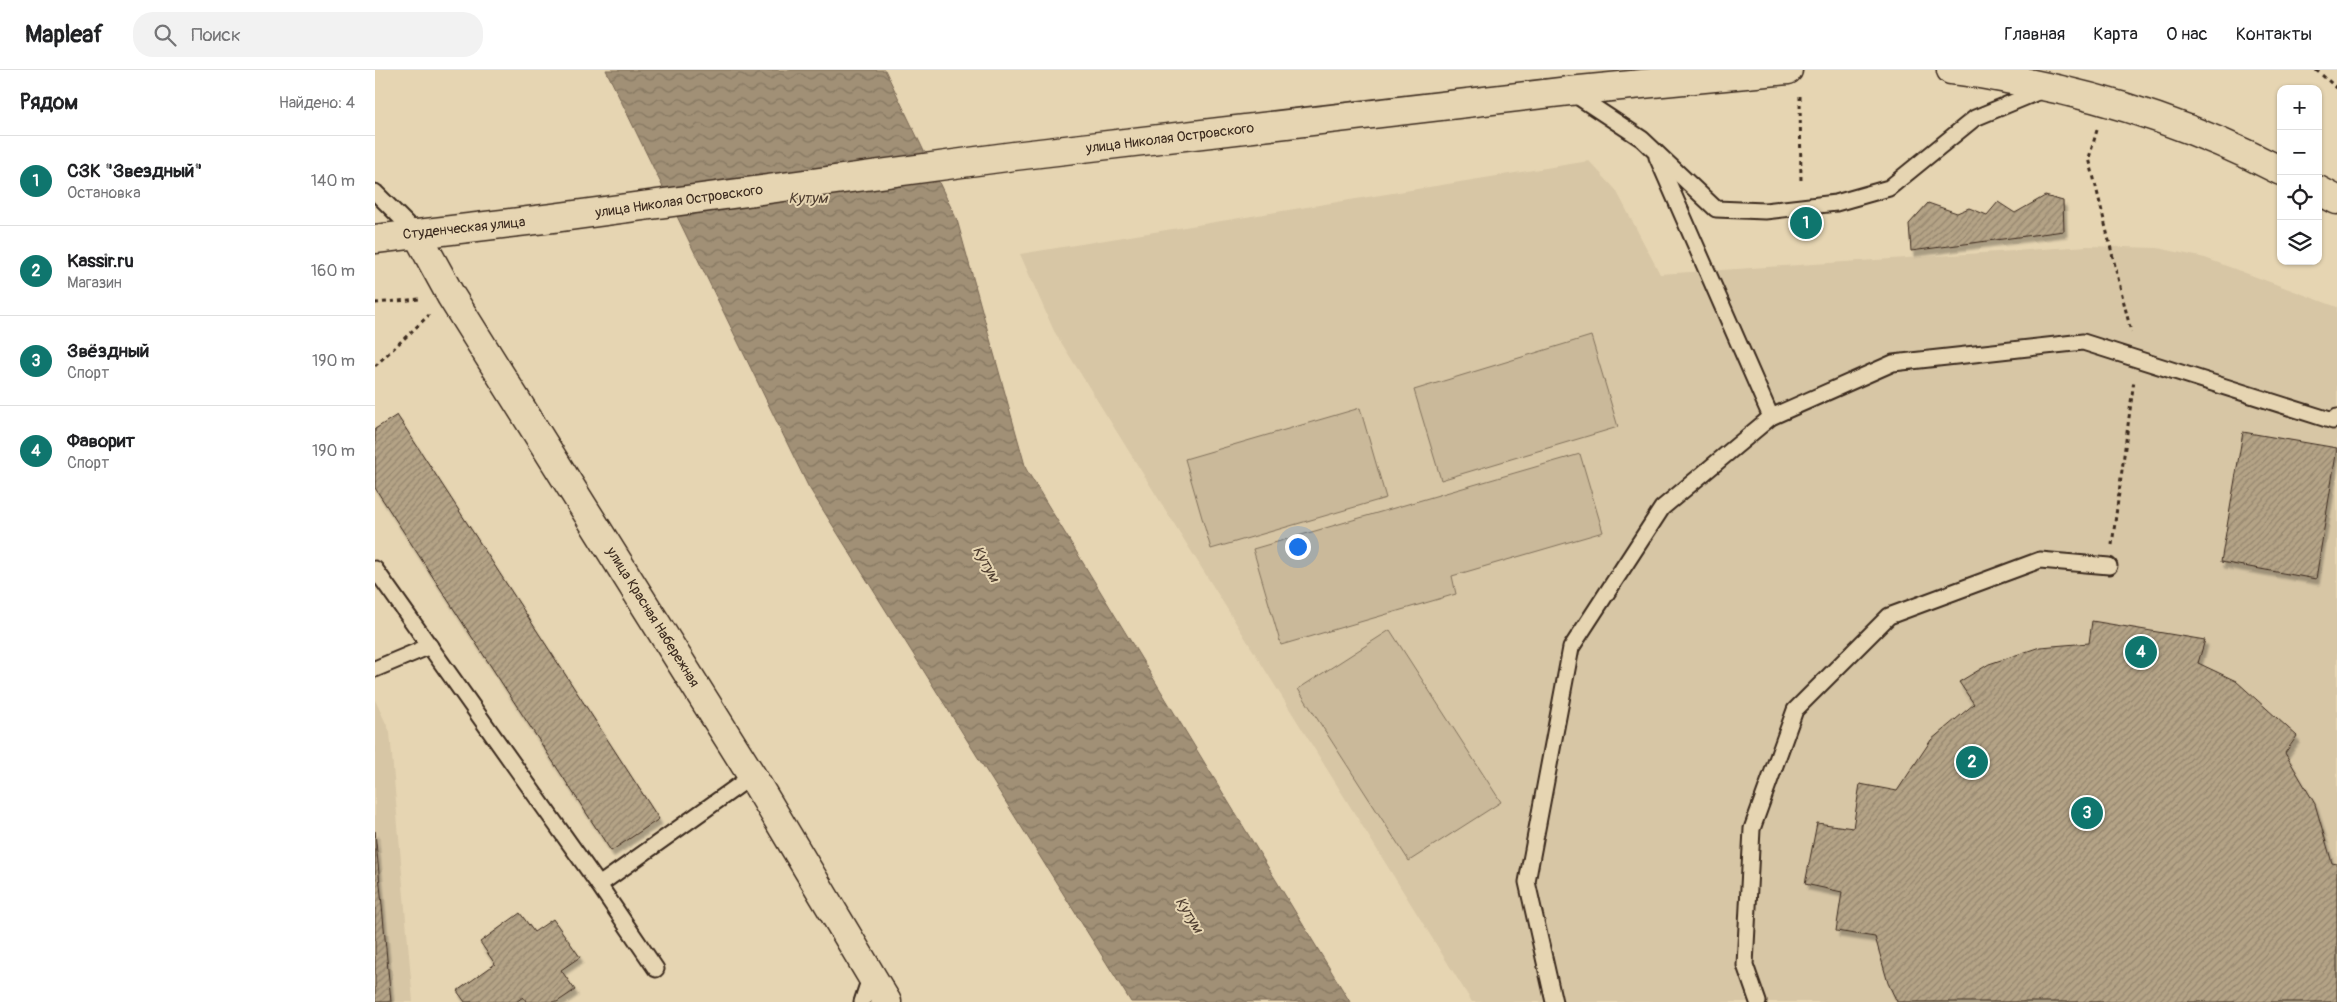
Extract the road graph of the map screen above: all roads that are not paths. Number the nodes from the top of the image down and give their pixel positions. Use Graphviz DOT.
graph roads {
  1 [pos="1951,70"];
  2 [pos="1794,80"];
  3 [pos="2049,87"];
  4 [pos="1569,91"];
  5 [pos="1655,152"];
  6 [pos="2277,169"];
  7 [pos="375,192"];
  8 [pos="2322,192"];
  9 [pos="2337,200"];
  10 [pos="553,218"];
  11 [pos="417,234"];
  12 [pos="375,238"];
  13 [pos="1771,417"];
  14 [pos="2337,417"];
  15 [pos="2109,566"];
  16 [pos="375,568"];
  17 [pos="431,646"];
  18 [pos="375,669"];
  19 [pos="752,776"];
  20 [pos="599,885"];
  21 [pos="656,969"];
  22 [pos="871,975"];
  23 [pos="862,1002"];
  24 [pos="887,1002"];
  25 [pos="1554,1002"];
  26 [pos="1758,1002"];
  1 -- 3 [label="main road"];
  2 -- 4 [label="main road, улица Николая Островского"];
  3 -- 5 [label="lane"];
  3 -- 6 [label="main road"];
  4 -- 5 [label="lane"];
  4 -- 10 [label="main road, улица Николая Островского"];
  5 -- 13 [label="lane"];
  7 -- 11 [label="lane"];
  8 -- 9 [label="main road"];
  10 -- 11 [label="main road, Студенческая улица"];
  11 -- 12 [label="main road, Студенческая улица"];
  11 -- 19 [label="main road, улица Красная Набережная"];
  13 -- 14 [label="lane"];
  13 -- 25 [label="lane"];
  15 -- 26 [label="lane"];
  16 -- 17 [label="lane"];
  17 -- 18 [label="lane"];
  17 -- 20 [label="lane"];
  19 -- 20 [label="lane"];
  19 -- 22 [label="main road, улица Красная Набережная"];
  20 -- 21 [label="lane"];
  22 -- 23 [label="lane"];
  22 -- 24 [label="main road, улица Красная Набережная"];
}
